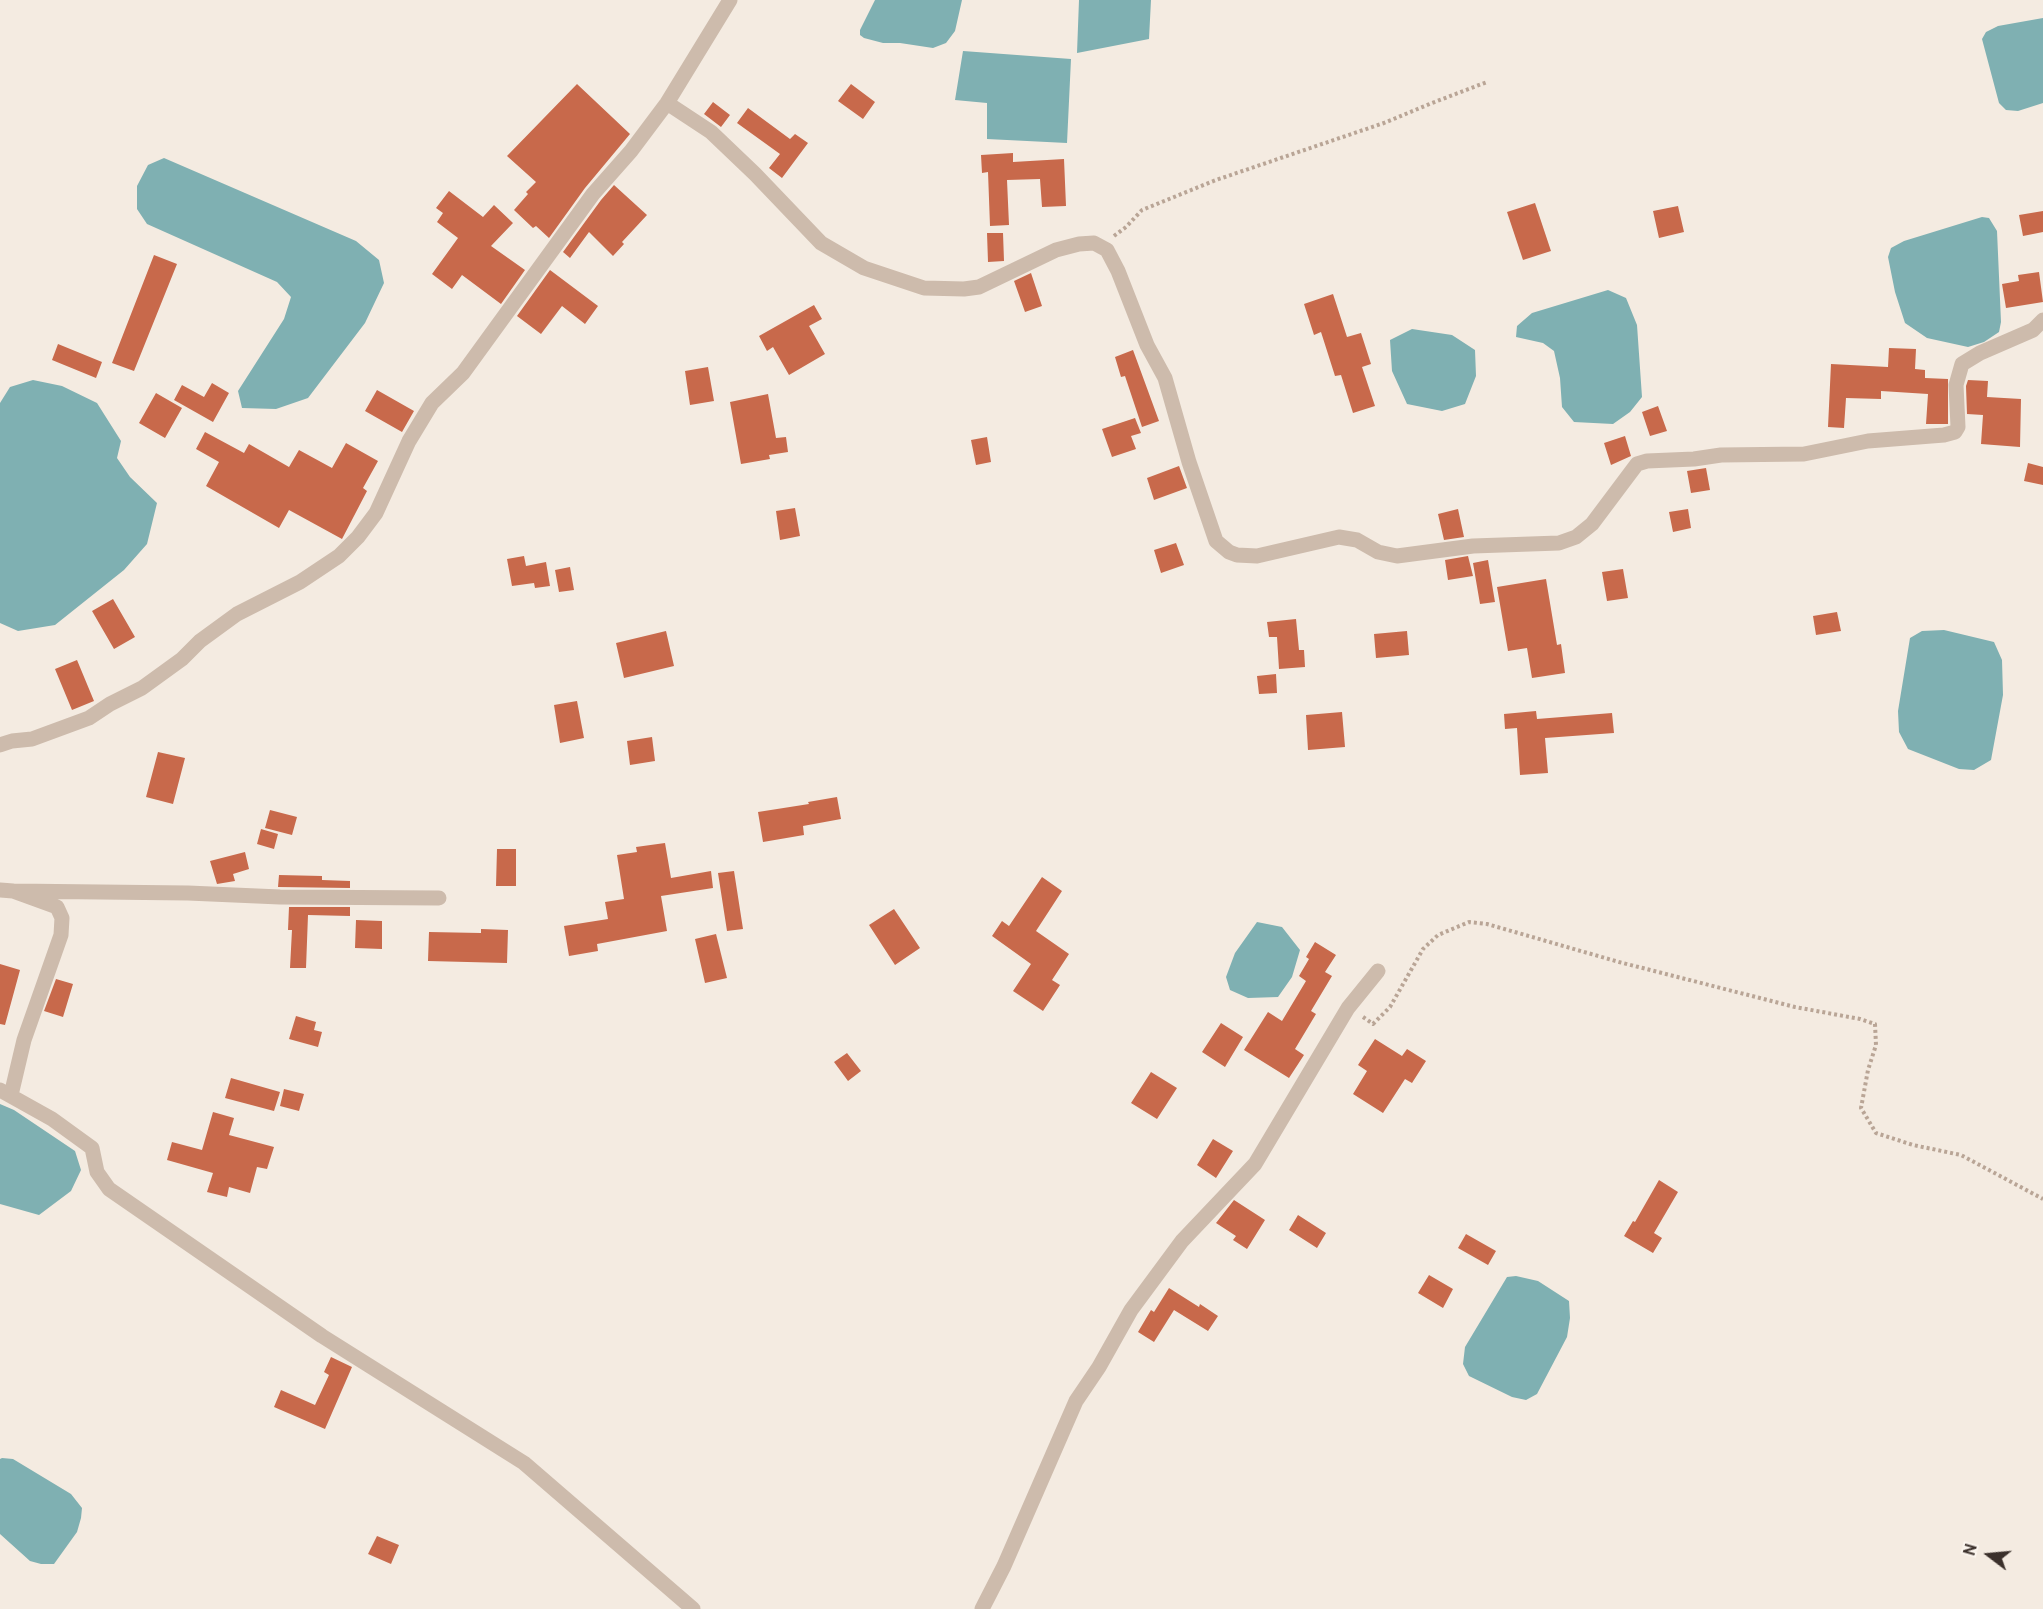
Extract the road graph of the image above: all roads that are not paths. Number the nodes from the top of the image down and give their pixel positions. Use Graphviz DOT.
graph roads {
  1 [pos="730,0"];
  2 [pos="667,103"];
  3 [pos="2043,320"];
  4 [pos="0,745"];
  5 [pos="6,890"];
  6 [pos="439,898"];
  7 [pos="1378,971"];
  8 [pos="6,1092"];
  9 [pos="693,1609"];
  10 [pos="982,1609"];
  1 -- 2 [label="street"];
  2 -- 3 [label="street"];
  2 -- 4 [label="street"];
  5 -- 6 [label="street"];
  5 -- 8 [label="street"];
  7 -- 10 [label="street"];
  8 -- 9 [label="street"];
}
